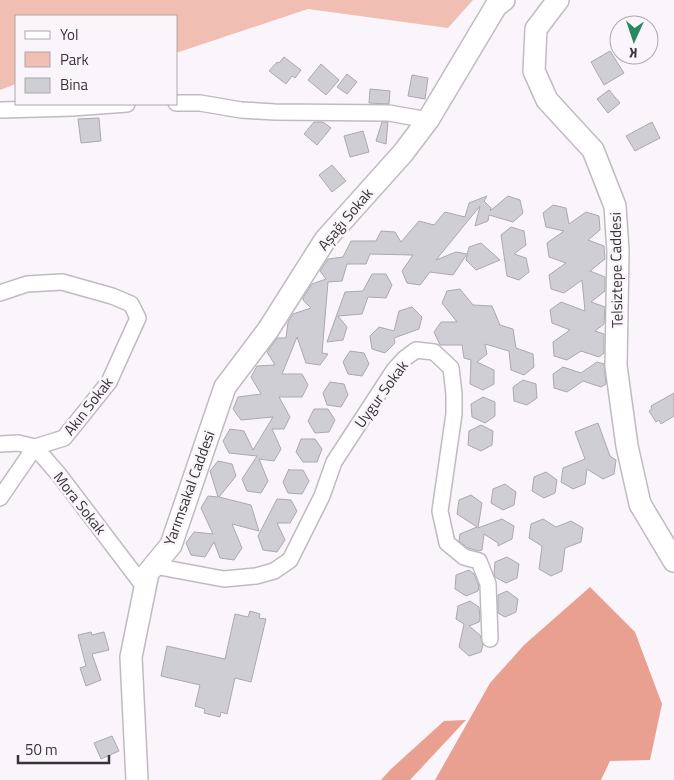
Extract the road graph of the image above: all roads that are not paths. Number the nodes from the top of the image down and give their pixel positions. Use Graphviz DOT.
graph roads {
  1 [pos="504,0"];
  2 [pos="558,0"];
  3 [pos="178,103"];
  4 [pos="112,105"];
  5 [pos="2,110"];
  6 [pos="428,120"];
  7 [pos="0,293"];
  8 [pos="254,349"];
  9 [pos="0,444"];
  10 [pos="35,447"];
  11 [pos="0,498"];
  12 [pos="674,561"];
  13 [pos="154,566"];
  14 [pos="145,588"];
  15 [pos="490,639"];
  16 [pos="137,780"];
  1 -- 6 [label="street, Aşağı Sokak"];
  2 -- 12 [label="street, Telsiztepe Caddesi"];
  3 -- 6 [label="street"];
  4 -- 5 [label="street"];
  6 -- 8 [label="street, Aşağı Sokak"];
  7 -- 10 [label="street, Akın Sokak"];
  8 -- 13 [label="street, Yarımsakal Caddesi"];
  9 -- 10 [label="street"];
  10 -- 11 [label="street"];
  10 -- 14 [label="street, Mora Sokak"];
  13 -- 14 [label="street, Yarımsakal Caddesi"];
  13 -- 15 [label="street, Uygur Sokak"];
  14 -- 16 [label="street, Yarımsakal Caddesi"];
}
